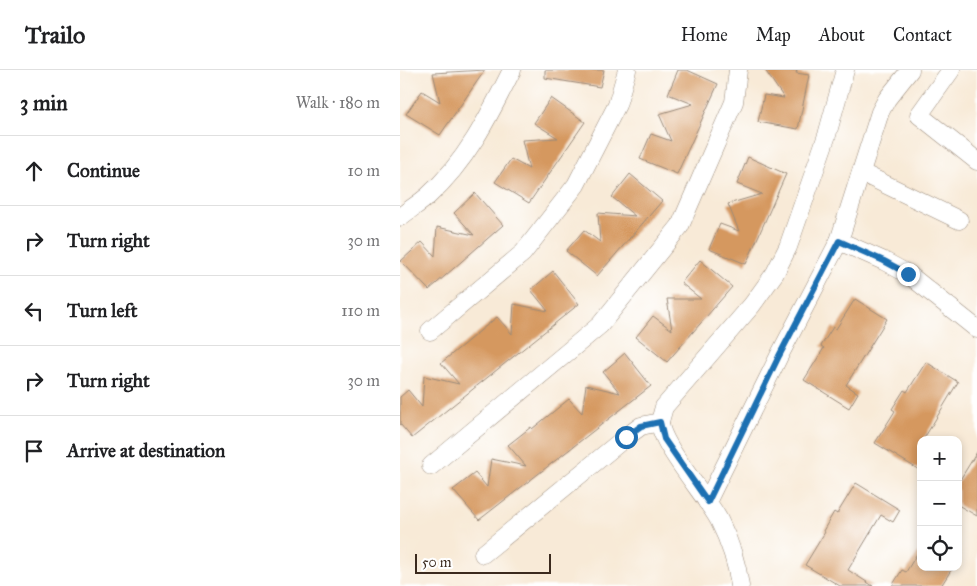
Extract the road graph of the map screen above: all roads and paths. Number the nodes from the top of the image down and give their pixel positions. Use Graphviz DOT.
graph roads {
  1 [pos="512,70"];
  2 [pos="627,70"];
  3 [pos="738,70"];
  4 [pos="845,70"];
  5 [pos="910,70"];
  6 [pos="951,70"];
  7 [pos="977,161"];
  8 [pos="862,173"];
  9 [pos="400,217"];
  10 [pos="959,220"];
  11 [pos="839,241"];
  12 [pos="977,329"];
  13 [pos="430,331"];
  14 [pos="660,422"];
  15 [pos="432,466"];
  16 [pos="708,502"];
  17 [pos="483,554"];
  18 [pos="740,586"];
  1 -- 9 [label="street"];
  2 -- 13 [label="street"];
  3 -- 15 [label="street"];
  4 -- 14 [label="street"];
  5 -- 8 [label="street"];
  6 -- 7 [label="street"];
  8 -- 10 [label="street"];
  8 -- 11 [label="street"];
  11 -- 12 [label="street"];
  11 -- 16 [label="street"];
  14 -- 16 [label="street"];
  14 -- 17 [label="street"];
  16 -- 18 [label="street"];
}
